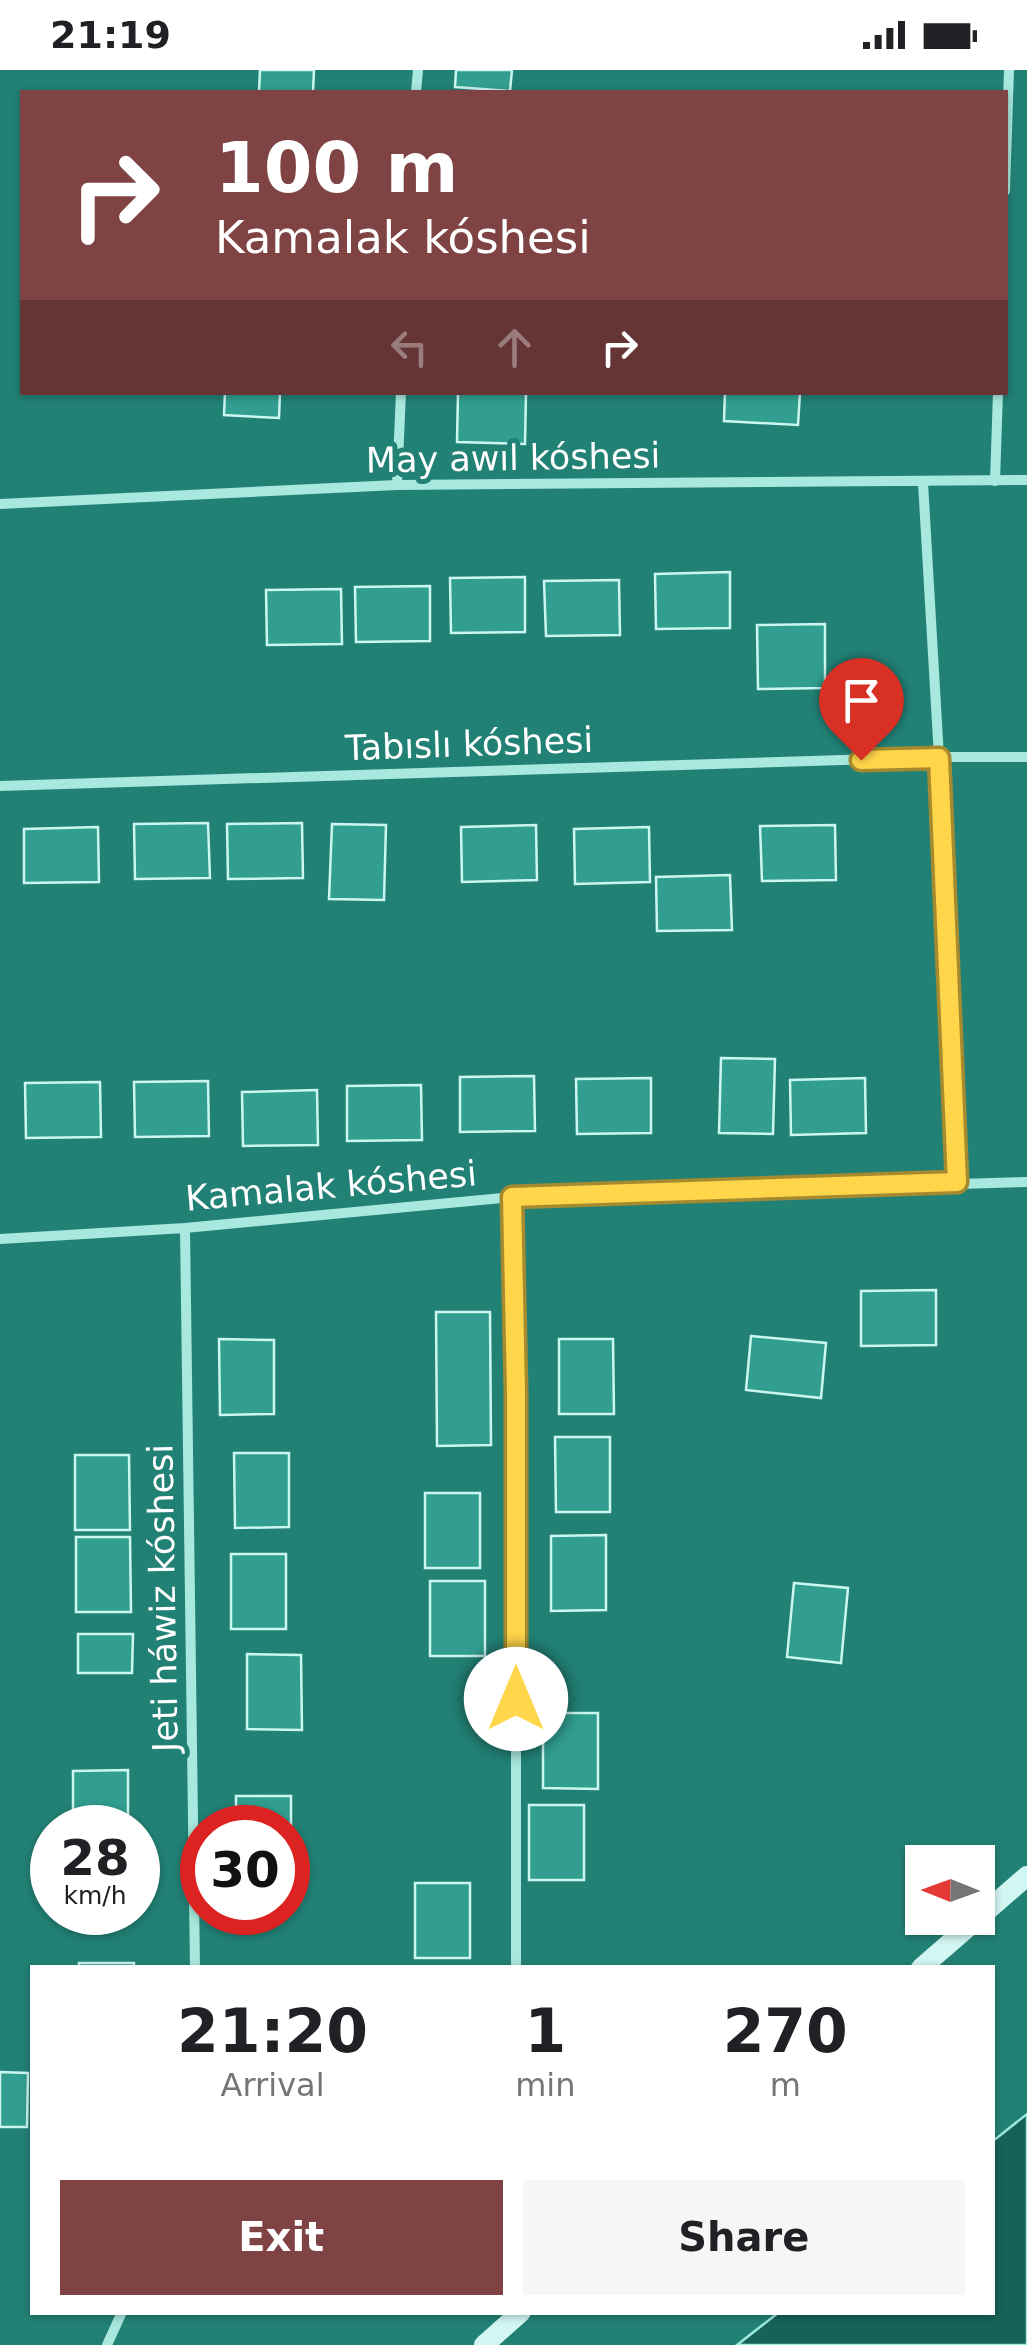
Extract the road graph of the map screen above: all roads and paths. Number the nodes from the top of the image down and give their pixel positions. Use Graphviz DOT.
graph roads {
  1 [pos="1009,70"];
  2 [pos="1008,100"];
  3 [pos="401,395"];
  4 [pos="998,395"];
  5 [pos="1027,480"];
  6 [pos="996,481"];
  7 [pos="923,482"];
  8 [pos="397,485"];
  9 [pos="0,504"];
  10 [pos="1027,757"];
  11 [pos="939,758"];
  12 [pos="0,786"];
  13 [pos="957,1182"];
  14 [pos="1027,1182"];
  15 [pos="512,1197"];
  16 [pos="185,1228"];
  17 [pos="0,1240"];
  18 [pos="1027,1876"];
  19 [pos="196,1965"];
  20 [pos="516,1965"];
  21 [pos="924,1965"];
  22 [pos="121,2315"];
  23 [pos="519,2315"];
  24 [pos="107,2345"];
  25 [pos="484,2345"];
  1 -- 2 [label="street"];
  3 -- 8 [label="street"];
  4 -- 6 [label="street"];
  5 -- 6 [label="street, May awıl kóshesi"];
  6 -- 7 [label="street, May awıl kóshesi"];
  7 -- 8 [label="street, May awıl kóshesi"];
  7 -- 11 [label="street"];
  8 -- 9 [label="street, May awıl kóshesi"];
  10 -- 11 [label="street, Tabıslı kóshesi"];
  11 -- 12 [label="street, Tabıslı kóshesi"];
  11 -- 13 [label="street"];
  13 -- 14 [label="street, Kamalak kóshesi"];
  13 -- 15 [label="street, Kamalak kóshesi"];
  15 -- 16 [label="street, Kamalak kóshesi"];
  15 -- 20 [label="street"];
  16 -- 17 [label="street, Kamalak kóshesi"];
  16 -- 19 [label="street, Jeti háwiz kóshesi"];
  18 -- 21 [label="main road"];
  22 -- 24 [label="street"];
  23 -- 25 [label="main road"];
}
